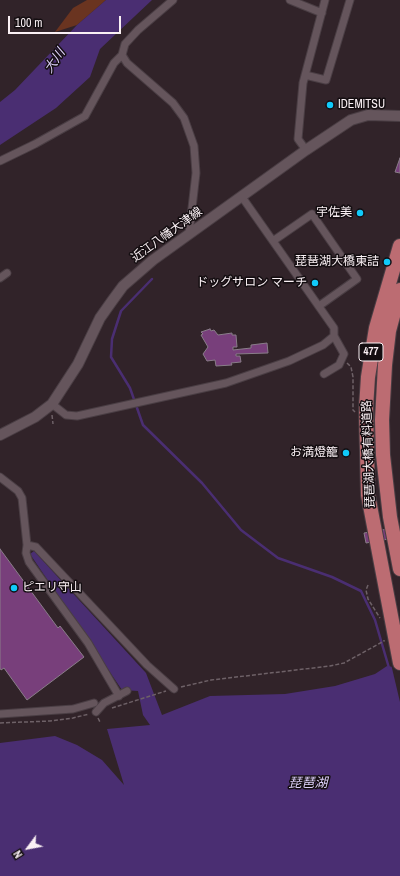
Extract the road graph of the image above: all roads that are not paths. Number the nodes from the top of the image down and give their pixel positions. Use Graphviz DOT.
graph roads {
  1 [pos="173,0"];
  2 [pos="290,0"];
  3 [pos="326,0"];
  4 [pos="350,0"];
  5 [pos="322,13"];
  6 [pos="122,55"];
  7 [pos="305,75"];
  8 [pos="400,116"];
  9 [pos="306,150"];
  10 [pos="0,161"];
  11 [pos="242,197"];
  12 [pos="189,234"];
  13 [pos="273,241"];
  14 [pos="400,246"];
  15 [pos="7,273"];
  16 [pos="0,278"];
  17 [pos="400,290"];
  18 [pos="319,306"];
  19 [pos="334,336"];
  20 [pos="324,374"];
  21 [pos="52,404"];
  22 [pos="0,435"];
  23 [pos="0,477"];
  24 [pos="27,545"];
  25 [pos="400,569"];
  26 [pos="400,663"];
  27 [pos="174,689"];
  28 [pos="127,691"];
  29 [pos="119,696"];
  30 [pos="94,703"];
  31 [pos="96,712"];
  32 [pos="0,714"];
  1 -- 6 [label="street"];
  2 -- 5 [label="street"];
  3 -- 5 [label="street"];
  4 -- 7 [label="street"];
  5 -- 7 [label="street"];
  6 -- 10 [label="street"];
  6 -- 12 [label="street"];
  7 -- 9 [label="street"];
  8 -- 9 [label="main road, 近江八幡大津線"];
  9 -- 11 [label="main road, 近江八幡大津線"];
  11 -- 12 [label="main road, 近江八幡大津線"];
  11 -- 13 [label="street"];
  12 -- 21 [label="main road, 近江八幡大津線"];
  13 -- 18 [label="street"];
  13 -- 18 [label="street"];
  14 -- 26 [label="highway, 琵琶湖大橋有料道路 / 477"];
  15 -- 16 [label="street"];
  17 -- 25 [label="highway, 琵琶湖大橋有料道路 / 477"];
  18 -- 19 [label="street"];
  19 -- 20 [label="street"];
  19 -- 21 [label="street"];
  21 -- 22 [label="main road, 近江八幡大津線"];
  23 -- 24 [label="street"];
  24 -- 27 [label="street"];
  24 -- 29 [label="street"];
  28 -- 29 [label="street"];
  29 -- 31 [label="street"];
  30 -- 32 [label="street"];
}
